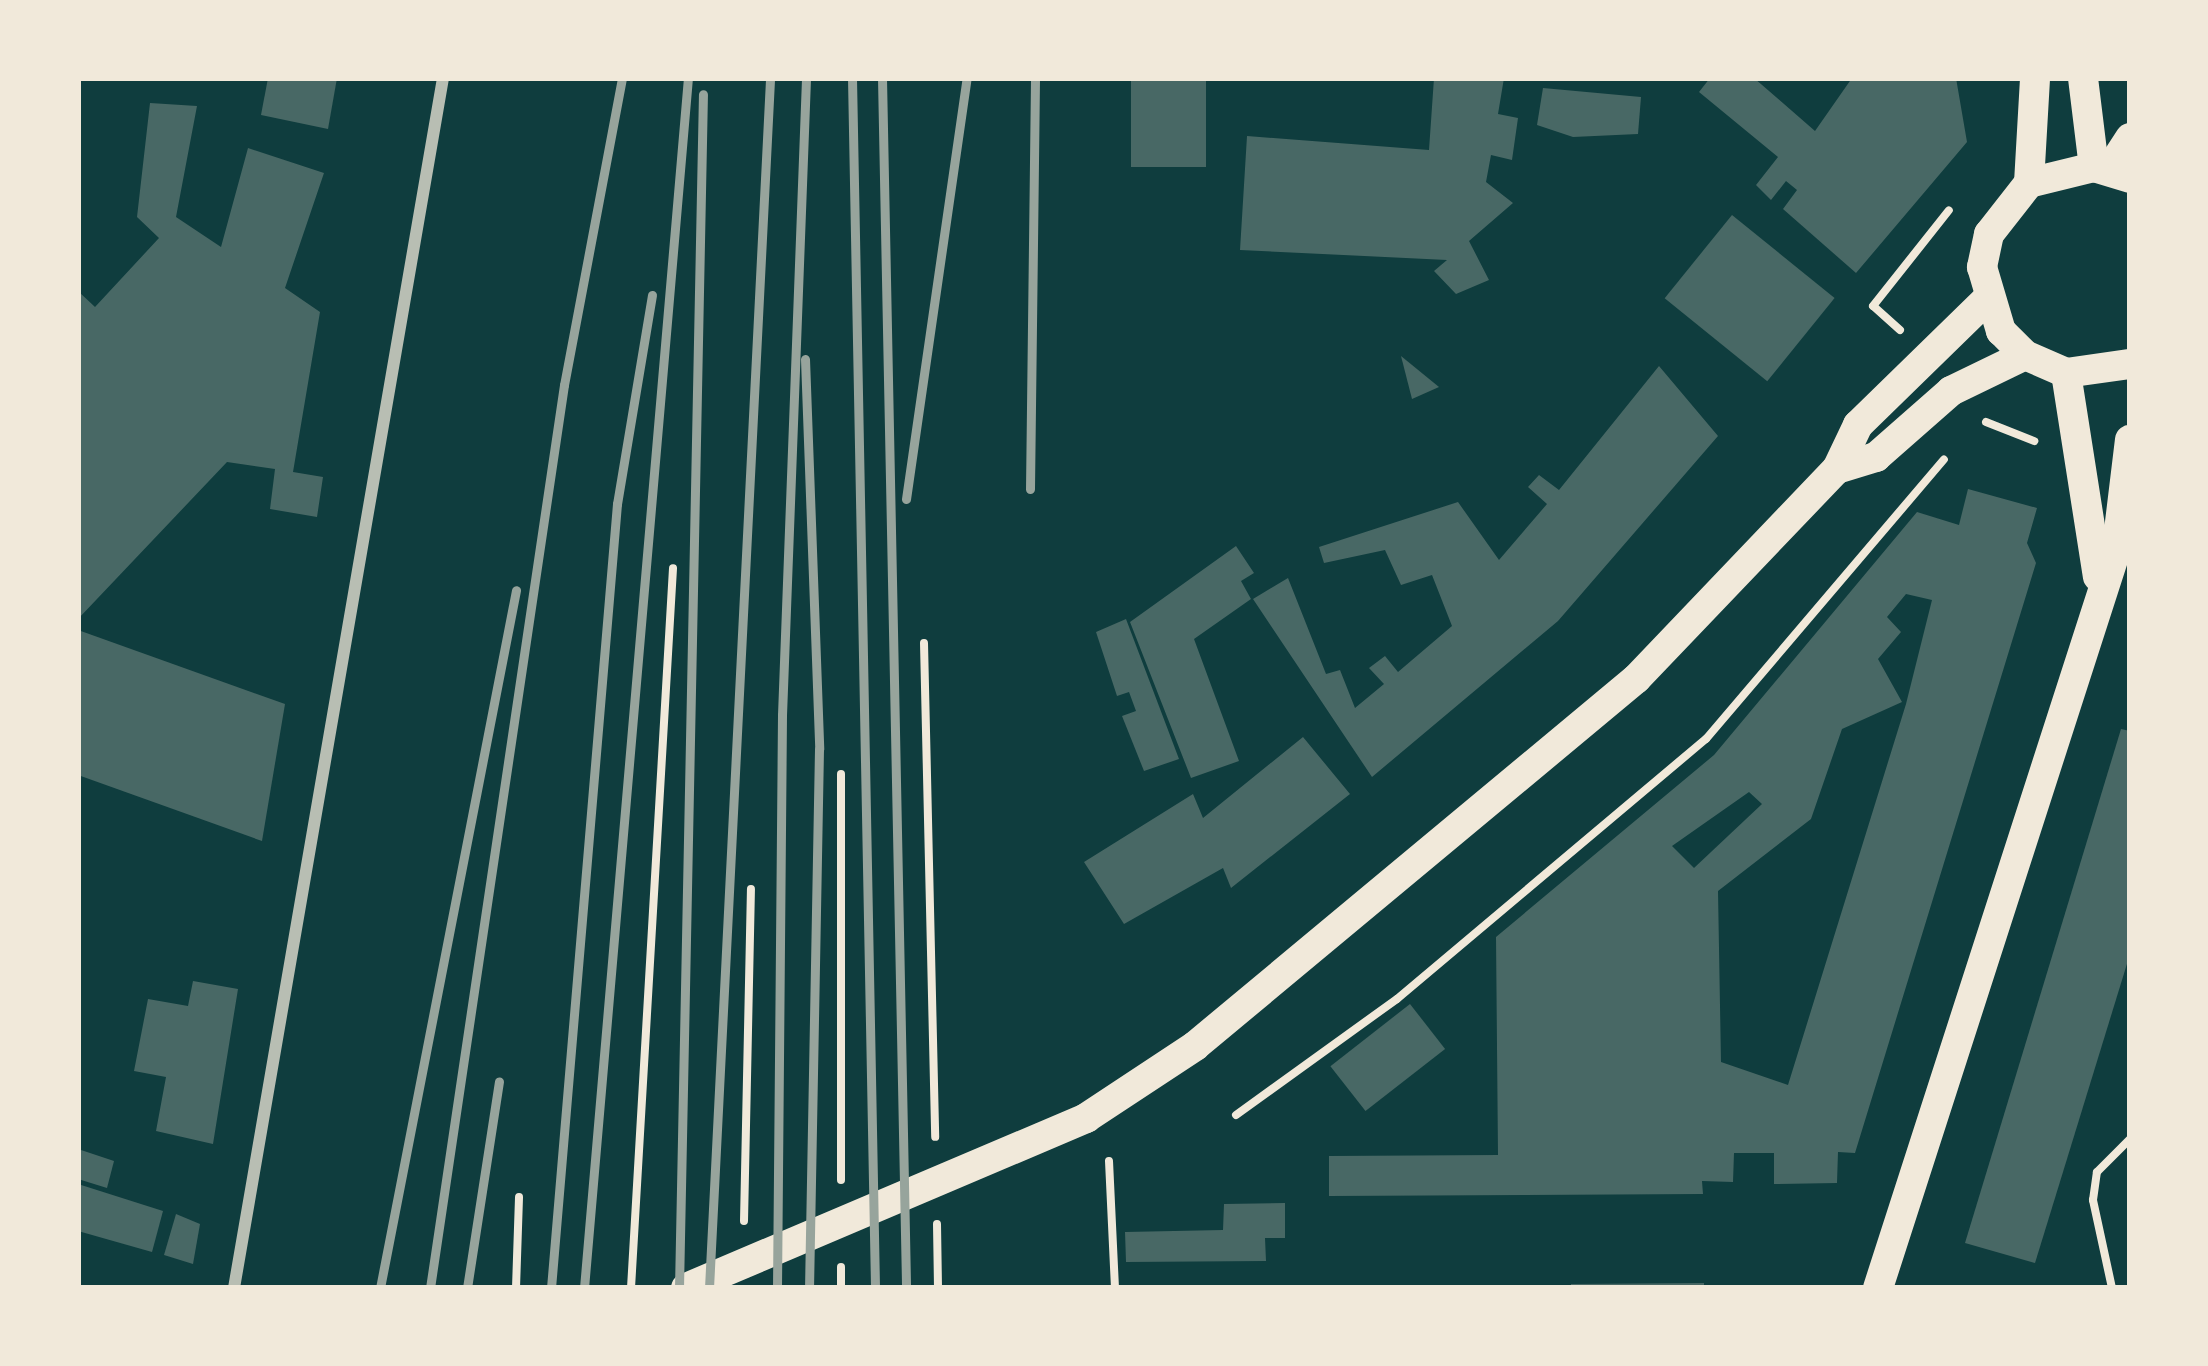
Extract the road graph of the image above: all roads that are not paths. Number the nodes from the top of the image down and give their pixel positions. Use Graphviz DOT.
graph roads {
  1 [pos="443,78"];
  2 [pos="2035,78"];
  3 [pos="2083,78"];
  4 [pos="2130,138"];
  5 [pos="2111,171"];
  6 [pos="2029,183"];
  7 [pos="1986,300"];
  8 [pos="2025,356"];
  9 [pos="2130,364"];
  10 [pos="2066,373"];
  11 [pos="2130,440"];
  12 [pos="1837,469"];
  13 [pos="2098,577"];
  14 [pos="234,1288"];
  15 [pos="686,1288"];
  16 [pos="1877,1288"];
  1 -- 14 [label="street"];
  2 -- 6 [label="main road"];
  3 -- 5 [label="main road"];
  4 -- 5 [label="main road"];
  5 -- 6 [label="main road"];
  6 -- 7 [label="main road"];
  7 -- 8 [label="main road"];
  7 -- 12 [label="main road"];
  8 -- 10 [label="main road"];
  8 -- 12 [label="main road"];
  9 -- 10 [label="main road"];
  10 -- 13 [label="main road"];
  11 -- 13 [label="main road"];
  12 -- 15 [label="main road"];
  13 -- 16 [label="main road"];
}
